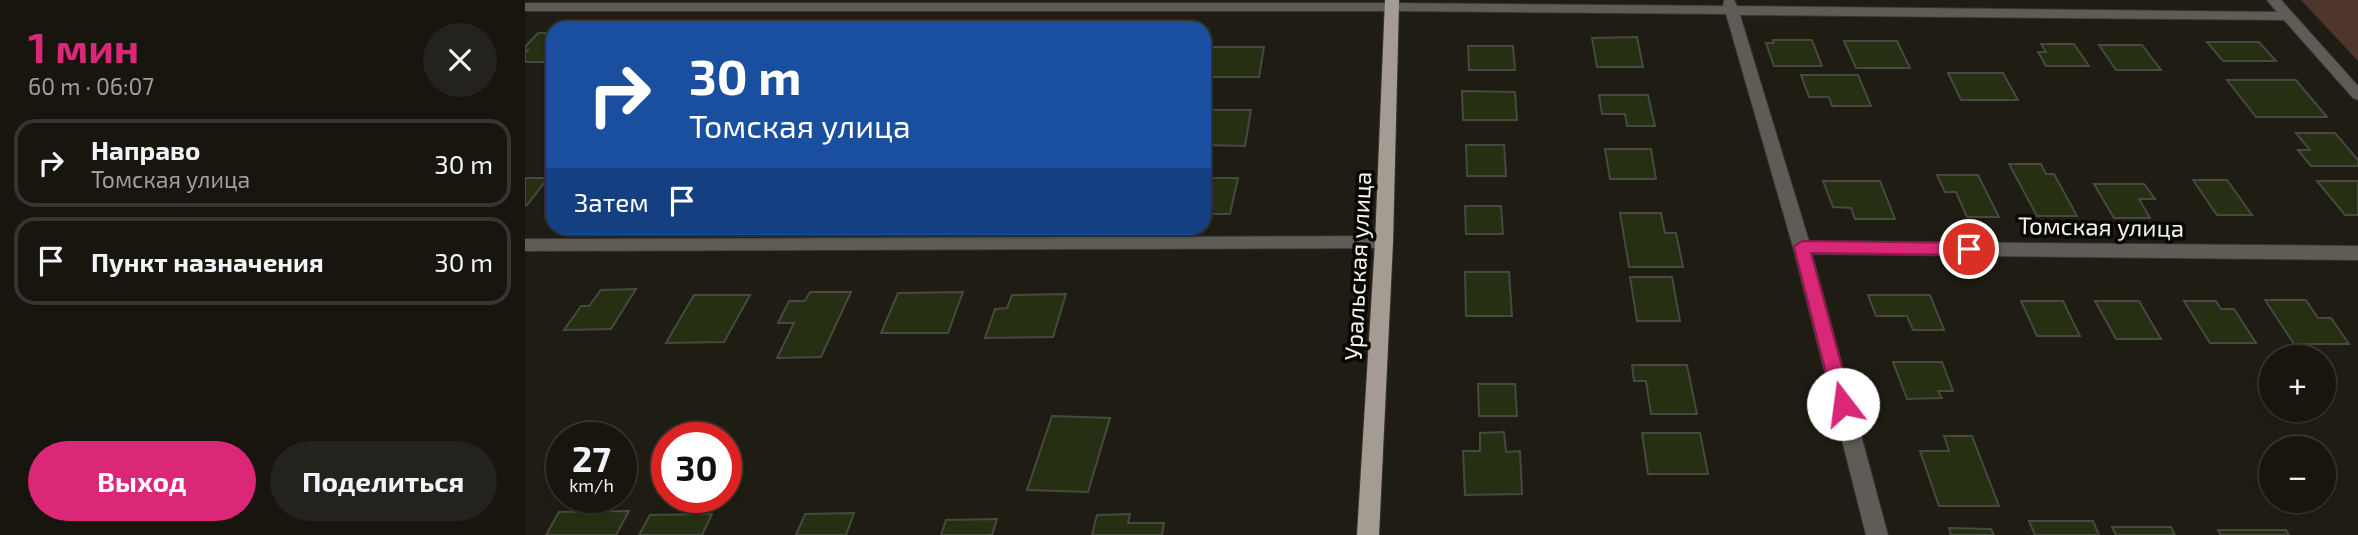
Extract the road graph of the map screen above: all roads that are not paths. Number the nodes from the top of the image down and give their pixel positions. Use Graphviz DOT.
graph roads {
  1 [pos="2274,0"];
  2 [pos="1392,3"];
  3 [pos="1730,5"];
  4 [pos="525,7"];
  5 [pos="2285,16"];
  6 [pos="2358,95"];
  7 [pos="1384,242"];
  8 [pos="525,245"];
  9 [pos="1802,247"];
  10 [pos="2358,253"];
  11 [pos="1368,535"];
  12 [pos="1877,535"];
  1 -- 5 [label="street"];
  2 -- 3 [label="street"];
  2 -- 4 [label="street"];
  2 -- 7 [label="main road, Уральская улица"];
  3 -- 5 [label="street"];
  3 -- 9 [label="street"];
  5 -- 6 [label="street"];
  7 -- 8 [label="street"];
  7 -- 11 [label="main road, Уральская улица"];
  9 -- 10 [label="street, Томская улица"];
  9 -- 12 [label="street"];
}
